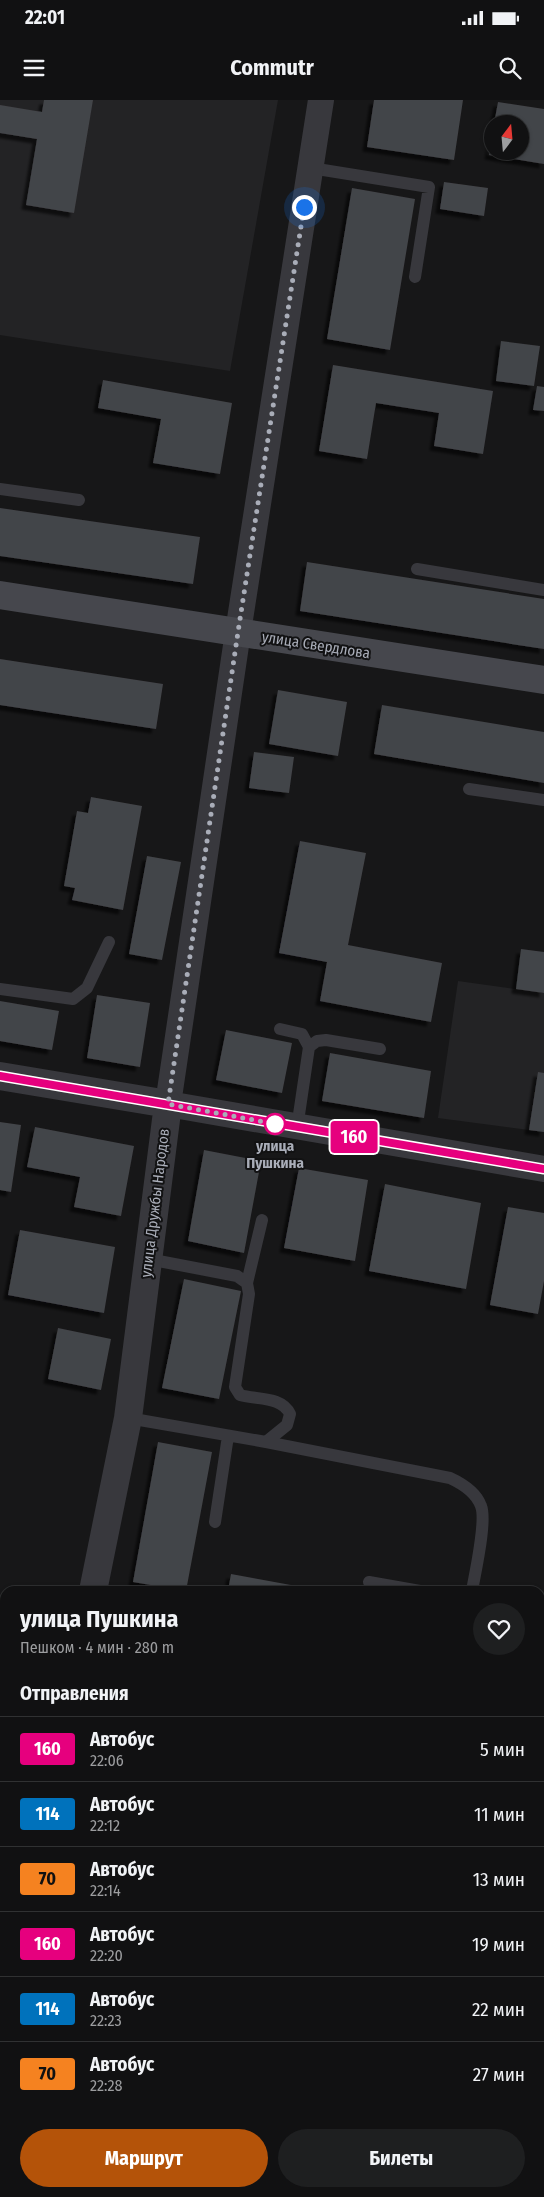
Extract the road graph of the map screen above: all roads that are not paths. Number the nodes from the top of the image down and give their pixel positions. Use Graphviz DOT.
graph roads {
  1 [pos="321,100"];
  2 [pos="311,168"];
  3 [pos="416,277"];
  4 [pos="0,489"];
  5 [pos="78,500"];
  6 [pos="417,570"];
  7 [pos="544,590"];
  8 [pos="0,595"];
  9 [pos="238,632"];
  10 [pos="544,680"];
  11 [pos="469,789"];
  12 [pos="544,800"];
  13 [pos="109,942"];
  14 [pos="0,989"];
  15 [pos="280,1029"];
  16 [pos="309,1047"];
  17 [pos="380,1049"];
  18 [pos="0,1076"];
  19 [pos="168,1104"];
  20 [pos="297,1128"];
  21 [pos="544,1169"];
  22 [pos="262,1220"];
  23 [pos="148,1259"];
  24 [pos="247,1283"];
  25 [pos="128,1418"];
  26 [pos="228,1436"];
  27 [pos="266,1442"];
  28 [pos="215,1522"];
  29 [pos="369,1582"];
  30 [pos="94,1586"];
  31 [pos="392,1586"];
  32 [pos="473,1586"];
  1 -- 2 [label="street"];
  2 -- 3 [label="lane"];
  2 -- 9 [label="street"];
  4 -- 5 [label="lane"];
  6 -- 7 [label="lane"];
  8 -- 9 [label="main road, улица Свердлова"];
  9 -- 10 [label="main road, улица Свердлова"];
  9 -- 19 [label="street, улица Дружбы Народов"];
  11 -- 12 [label="lane"];
  13 -- 14 [label="lane"];
  15 -- 16 [label="lane"];
  16 -- 17 [label="lane"];
  16 -- 20 [label="lane"];
  18 -- 19 [label="street"];
  19 -- 20 [label="street"];
  19 -- 23 [label="street, улица Дружбы Народов"];
  20 -- 21 [label="street"];
  22 -- 24 [label="lane"];
  23 -- 24 [label="lane"];
  23 -- 25 [label="street, улица Дружбы Народов"];
  24 -- 27 [label="lane"];
  25 -- 26 [label="lane"];
  25 -- 30 [label="street, улица Дружбы Народов"];
  26 -- 27 [label="lane"];
  26 -- 28 [label="lane"];
  27 -- 32 [label="lane"];
  29 -- 31 [label="lane"];
}
